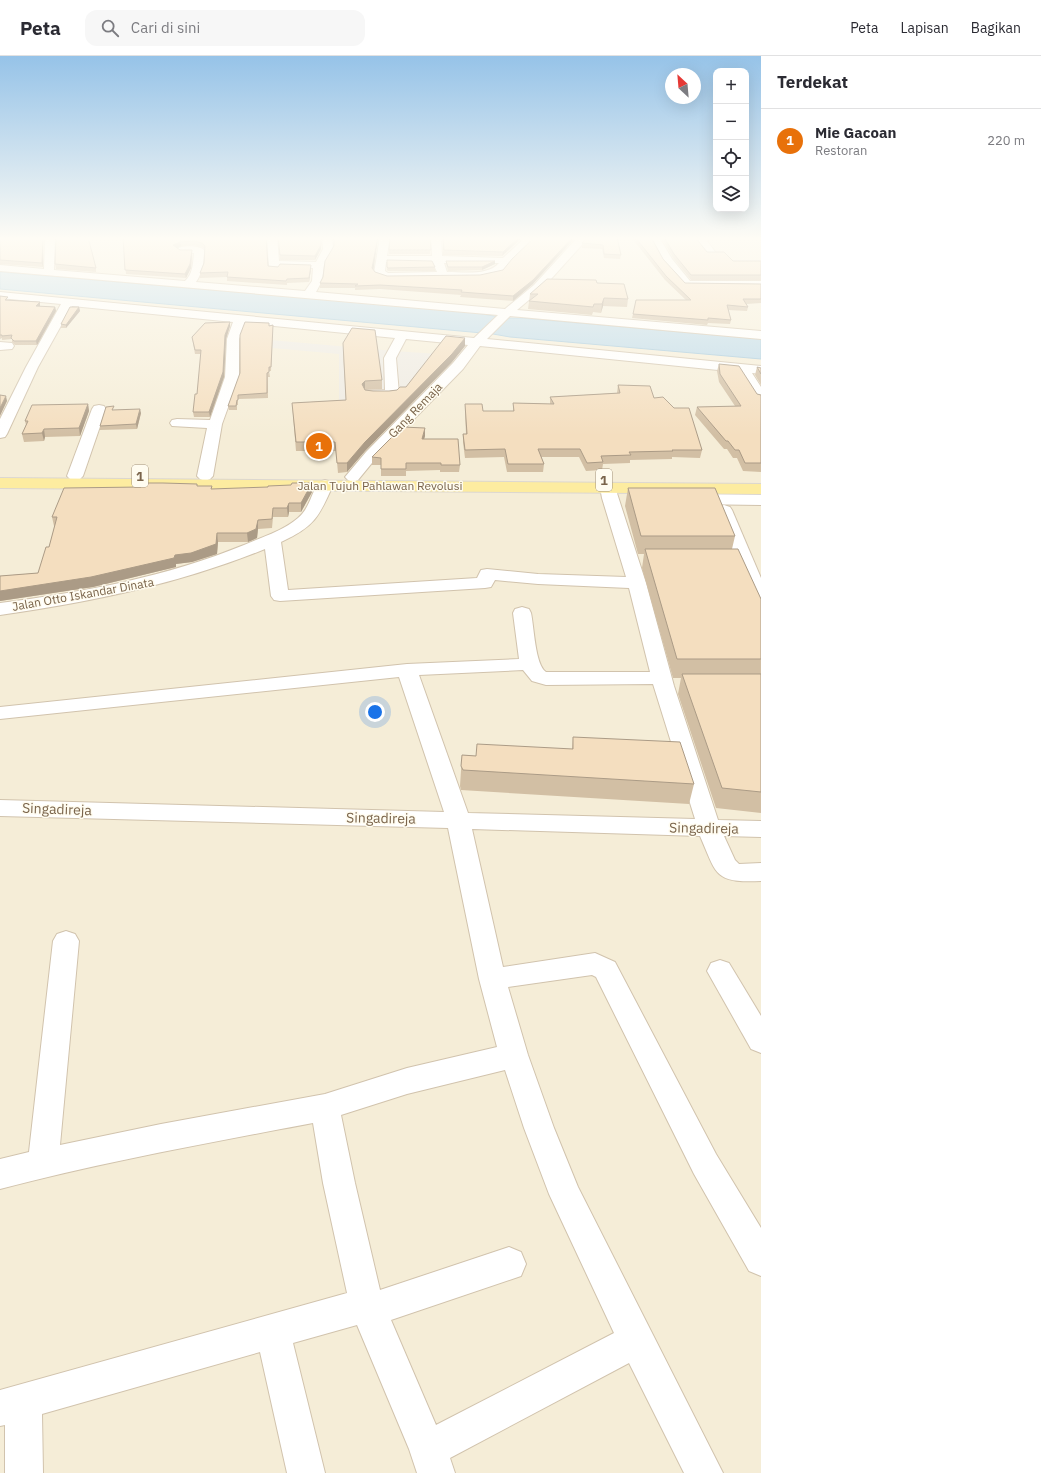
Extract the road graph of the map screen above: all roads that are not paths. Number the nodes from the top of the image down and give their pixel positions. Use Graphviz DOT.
graph roads {
  1 [pos="67,303"];
  2 [pos="79,303"];
  3 [pos="468,303"];
  4 [pos="520,303"];
  5 [pos="506,315"];
  6 [pos="240,320"];
  7 [pos="402,335"];
  8 [pos="761,335"];
  9 [pos="482,338"];
  10 [pos="742,368"];
  11 [pos="761,370"];
  12 [pos="370,394"];
  13 [pos="761,398"];
  14 [pos="99,409"];
  15 [pos="177,423"];
  16 [pos="215,424"];
  17 [pos="0,434"];
  18 [pos="0,475"];
  19 [pos="75,476"];
  20 [pos="205,476"];
  21 [pos="353,477"];
  22 [pos="761,481"];
  23 [pos="0,483"];
  24 [pos="324,485"];
  25 [pos="761,489"];
  26 [pos="609,493"];
  27 [pos="719,494"];
  28 [pos="761,500"];
  29 [pos="272,539"];
  30 [pos="724,561"];
  31 [pos="744,561"];
  32 [pos="637,583"];
  33 [pos="761,597"];
  34 [pos="0,609"];
  35 [pos="522,613"];
  36 [pos="531,664"];
  37 [pos="407,670"];
  38 [pos="663,682"];
  39 [pos="686,686"];
  40 [pos="0,713"];
  41 [pos="0,808"];
  42 [pos="458,819"];
  43 [pos="709,828"];
  44 [pos="761,829"];
  45 [pos="761,872"];
  46 [pos="66,941"];
  47 [pos="720,970"];
  48 [pos="492,979"];
  49 [pos="761,1041"];
  50 [pos="514,1055"];
  51 [pos="325,1107"];
  52 [pos="43,1163"];
  53 [pos="0,1174"];
  54 [pos="761,1259"];
  55 [pos="509,1264"];
  56 [pos="368,1312"];
  57 [pos="273,1332"];
  58 [pos="637,1340"];
  59 [pos="12,1405"];
  60 [pos="432,1461"];
  61 [pos="24,1473"];
  62 [pos="306,1473"];
  63 [pos="704,1473"];
  1 -- 17 [label="street"];
  2 -- 6 [label="street"];
  3 -- 5 [label="street"];
  4 -- 5 [label="street, Gang Remaja"];
  5 -- 8 [label="street"];
  5 -- 9 [label="street, Gang Remaja"];
  6 -- 7 [label="street"];
  6 -- 16 [label="street"];
  7 -- 9 [label="street"];
  7 -- 12 [label="street"];
  9 -- 10 [label="street"];
  9 -- 21 [label="street, Gang Remaja"];
  10 -- 11 [label="street"];
  10 -- 13 [label="street"];
  14 -- 19 [label="street"];
  15 -- 16 [label="street"];
  16 -- 20 [label="street"];
  18 -- 19 [label="main road, Jalan Tujuh Pahlawan Revolusi / 1"];
  19 -- 20 [label="main road, Jalan Tujuh Pahlawan Revolusi / 1"];
  20 -- 21 [label="main road, Jalan Tujuh Pahlawan Revolusi / 1"];
  21 -- 22 [label="main road, Jalan Tujuh Pahlawan Revolusi / 1"];
  23 -- 24 [label="main road, Jalan Tujuh Pahlawan Revolusi / 1"];
  24 -- 26 [label="main road, Jalan Tujuh Pahlawan Revolusi / 1"];
  24 -- 29 [label="street, Jalan Otto Iskandar Dinata"];
  25 -- 27 [label="main road"];
  26 -- 27 [label="street"];
  26 -- 32 [label="street"];
  27 -- 28 [label="street"];
  27 -- 31 [label="street"];
  29 -- 32 [label="street"];
  29 -- 34 [label="street, Jalan Otto Iskandar Dinata"];
  30 -- 31 [label="street"];
  31 -- 33 [label="street"];
  32 -- 38 [label="street"];
  35 -- 36 [label="street"];
  36 -- 37 [label="street"];
  36 -- 38 [label="street"];
  37 -- 40 [label="street"];
  37 -- 42 [label="street"];
  38 -- 39 [label="street"];
  38 -- 43 [label="street"];
  41 -- 42 [label="street, Singadireja"];
  42 -- 43 [label="street, Singadireja"];
  42 -- 48 [label="street"];
  43 -- 44 [label="street, Singadireja"];
  43 -- 45 [label="street"];
  46 -- 52 [label="street"];
  47 -- 49 [label="street"];
  48 -- 50 [label="street"];
  48 -- 54 [label="street"];
  50 -- 51 [label="street"];
  50 -- 58 [label="street"];
  51 -- 52 [label="street"];
  51 -- 56 [label="street"];
  52 -- 53 [label="street"];
  55 -- 56 [label="street"];
  56 -- 57 [label="street"];
  56 -- 60 [label="street"];
  57 -- 59 [label="street"];
  57 -- 62 [label="street"];
  58 -- 60 [label="street"];
  58 -- 63 [label="street"];
  59 -- 61 [label="street"];
}
